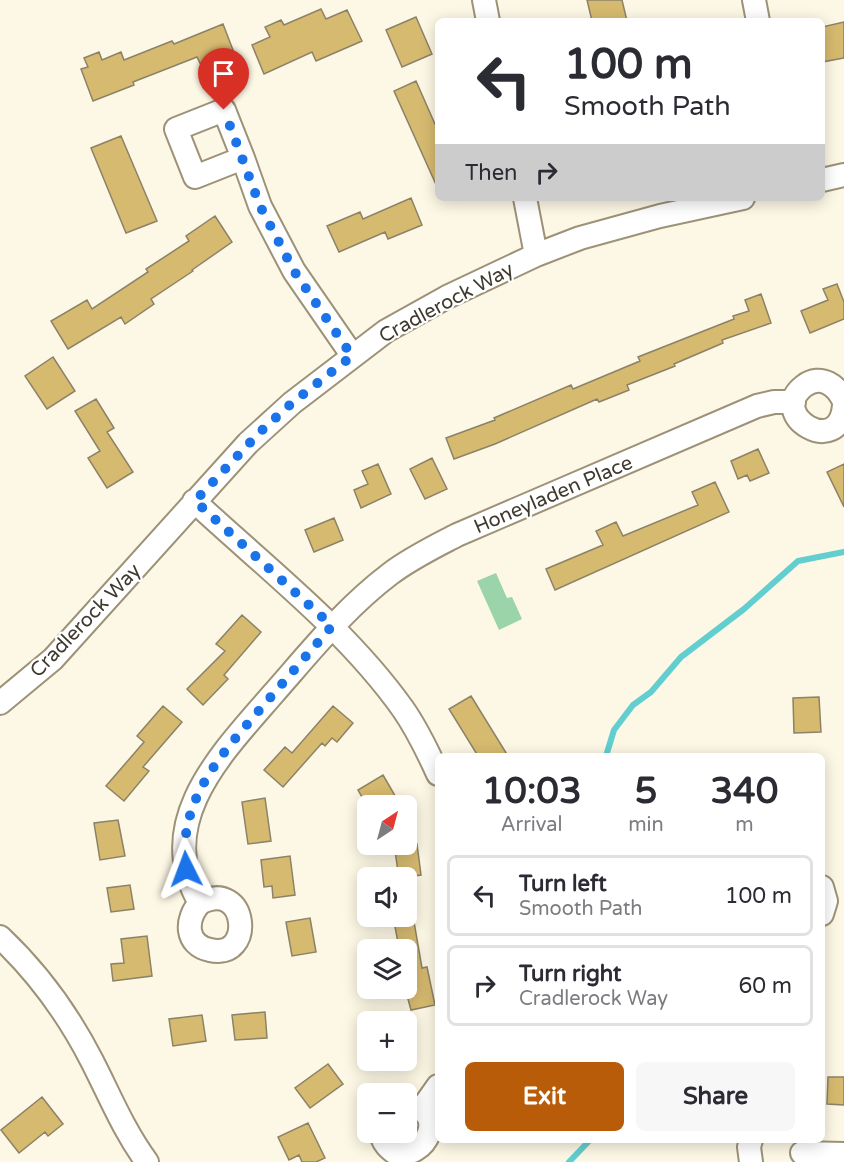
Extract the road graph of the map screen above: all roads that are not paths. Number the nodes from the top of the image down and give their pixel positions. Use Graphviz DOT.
graph roads {
  1 [pos="484,0"];
  2 [pos="754,0"];
  3 [pos="487,18"];
  4 [pos="757,18"];
  5 [pos="243,158"];
  6 [pos="844,175"];
  7 [pos="825,179"];
  8 [pos="526,201"];
  9 [pos="730,201"];
  10 [pos="536,255"];
  11 [pos="352,356"];
  12 [pos="794,402"];
  13 [pos="844,404"];
  14 [pos="195,501"];
  15 [pos="332,626"];
  16 [pos="0,703"];
  17 [pos="435,768"];
  18 [pos="200,903"];
  19 [pos="0,937"];
  20 [pos="435,1089"];
  21 [pos="417,1105"];
  22 [pos="417,1110"];
  23 [pos="385,1143"];
  24 [pos="751,1143"];
  25 [pos="801,1152"];
  26 [pos="844,1154"];
  27 [pos="147,1162"];
  28 [pos="751,1162"];
  1 -- 3 [label="street"];
  2 -- 4 [label="street"];
  5 -- 11 [label="street"];
  6 -- 7 [label="street"];
  8 -- 10 [label="street"];
  9 -- 10 [label="street, Cradlerock Way"];
  10 -- 11 [label="street, Cradlerock Way"];
  11 -- 14 [label="street, Cradlerock Way"];
  12 -- 13 [label="street"];
  12 -- 13 [label="street"];
  12 -- 15 [label="street, Honeyladen Place"];
  14 -- 15 [label="street"];
  14 -- 16 [label="street, Cradlerock Way"];
  15 -- 17 [label="street"];
  15 -- 18 [label="street, Honeyladen Place"];
  19 -- 27 [label="street"];
  20 -- 21 [label="street"];
  22 -- 23 [label="street"];
  24 -- 28 [label="street"];
  25 -- 26 [label="street"];
}
